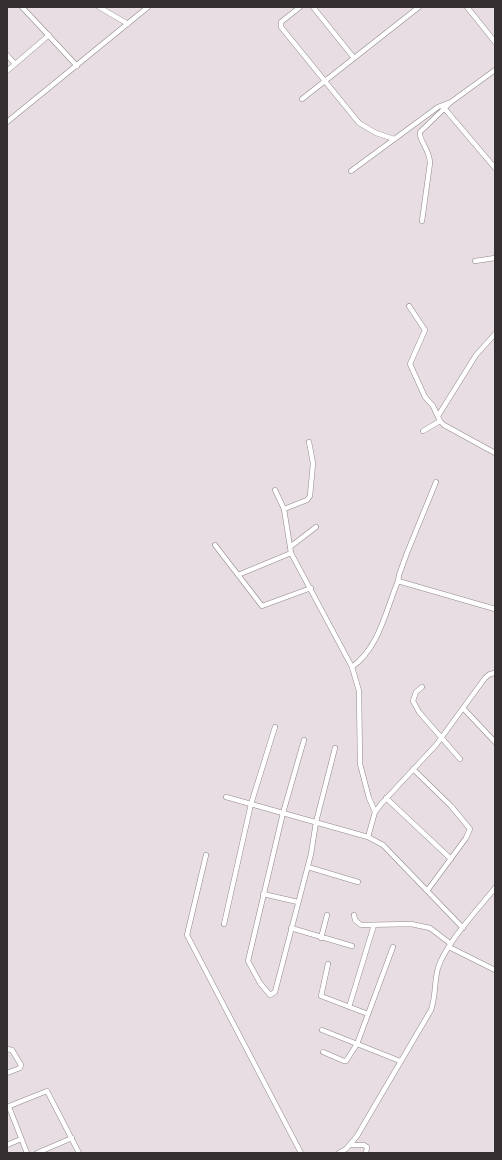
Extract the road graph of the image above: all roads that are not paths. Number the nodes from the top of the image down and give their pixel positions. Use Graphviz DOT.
graph roads {
  1 [pos="22,7"];
  2 [pos="99,7"];
  3 [pos="148,7"];
  4 [pos="300,7"];
  5 [pos="313,7"];
  6 [pos="467,7"];
  7 [pos="416,8"];
  8 [pos="128,24"];
  9 [pos="49,35"];
  10 [pos="495,42"];
  11 [pos="7,55"];
  12 [pos="354,58"];
  13 [pos="15,64"];
  14 [pos="76,66"];
  15 [pos="495,70"];
  16 [pos="7,71"];
  17 [pos="324,82"];
  18 [pos="302,99"];
  19 [pos="451,102"];
  20 [pos="445,109"];
  21 [pos="8,119"];
  22 [pos="394,139"];
  23 [pos="495,168"];
  24 [pos="351,171"];
  25 [pos="422,221"];
  26 [pos="495,258"];
  27 [pos="475,261"];
  28 [pos="409,306"];
  29 [pos="495,334"];
  30 [pos="438,416"];
  31 [pos="440,422"];
  32 [pos="423,431"];
  33 [pos="309,442"];
  34 [pos="495,453"];
  35 [pos="436,482"];
  36 [pos="275,490"];
  37 [pos="284,509"];
  38 [pos="316,526"];
  39 [pos="215,545"];
  40 [pos="290,547"];
  41 [pos="291,553"];
  42 [pos="238,575"];
  43 [pos="398,581"];
  44 [pos="311,588"];
  45 [pos="495,609"];
  46 [pos="352,667"];
  47 [pos="495,673"];
  48 [pos="422,687"];
  49 [pos="463,708"];
  50 [pos="275,727"];
  51 [pos="440,738"];
  52 [pos="304,740"];
  53 [pos="495,742"];
  54 [pos="335,748"];
  55 [pos="460,759"];
  56 [pos="413,769"];
  57 [pos="226,797"];
  58 [pos="386,798"];
  59 [pos="251,804"];
  60 [pos="376,812"];
  61 [pos="283,813"];
  62 [pos="316,822"];
  63 [pos="368,836"];
  64 [pos="206,855"];
  65 [pos="451,860"];
  66 [pos="308,867"];
  67 [pos="358,882"];
  68 [pos="495,888"];
  69 [pos="427,891"];
  70 [pos="263,894"];
  71 [pos="298,902"];
  72 [pos="327,915"];
  73 [pos="354,915"];
  74 [pos="224,924"];
  75 [pos="374,925"];
  76 [pos="291,928"];
  77 [pos="463,928"];
  78 [pos="321,938"];
  79 [pos="352,946"];
  80 [pos="450,946"];
  81 [pos="393,947"];
  82 [pos="328,964"];
  83 [pos="495,970"];
  84 [pos="349,1007"];
  85 [pos="368,1014"];
  86 [pos="322,1030"];
  87 [pos="357,1044"];
  88 [pos="7,1048"];
  89 [pos="323,1052"];
  90 [pos="400,1061"];
  91 [pos="7,1072"];
  92 [pos="8,1107"];
  93 [pos="72,1138"];
  94 [pos="21,1139"];
  95 [pos="7,1145"];
  96 [pos="350,1145"];
  97 [pos="27,1153"];
  98 [pos="37,1153"];
  99 [pos="79,1153"];
  100 [pos="301,1153"];
  101 [pos="339,1153"];
  102 [pos="366,1153"];
  1 -- 9 [label="street"];
  2 -- 8 [label="street"];
  3 -- 8 [label="street"];
  4 -- 17 [label="street"];
  5 -- 12 [label="street"];
  6 -- 10 [label="street"];
  7 -- 12 [label="street"];
  8 -- 14 [label="street"];
  9 -- 13 [label="street"];
  9 -- 14 [label="street"];
  11 -- 13 [label="street"];
  12 -- 17 [label="street"];
  13 -- 16 [label="street"];
  14 -- 21 [label="street"];
  15 -- 19 [label="street"];
  17 -- 18 [label="street"];
  17 -- 22 [label="street"];
  19 -- 20 [label="street"];
  19 -- 22 [label="street"];
  20 -- 23 [label="street"];
  20 -- 25 [label="street"];
  22 -- 24 [label="street"];
  26 -- 27 [label="street"];
  28 -- 30 [label="street"];
  29 -- 30 [label="street"];
  30 -- 31 [label="street"];
  31 -- 32 [label="street"];
  31 -- 34 [label="street"];
  33 -- 37 [label="street"];
  35 -- 43 [label="street"];
  36 -- 37 [label="street"];
  37 -- 40 [label="street"];
  38 -- 40 [label="street"];
  39 -- 42 [label="street"];
  40 -- 41 [label="street"];
  41 -- 42 [label="street"];
  41 -- 44 [label="street"];
  42 -- 44 [label="street"];
  43 -- 45 [label="street"];
  43 -- 46 [label="street"];
  44 -- 46 [label="street"];
  46 -- 60 [label="street"];
  47 -- 49 [label="street"];
  48 -- 51 [label="street"];
  49 -- 51 [label="street"];
  49 -- 53 [label="street"];
  50 -- 59 [label="street"];
  51 -- 55 [label="street"];
  51 -- 56 [label="street"];
  52 -- 61 [label="street"];
  54 -- 62 [label="street"];
  56 -- 58 [label="street"];
  56 -- 65 [label="street"];
  57 -- 59 [label="street"];
  58 -- 60 [label="street"];
  58 -- 65 [label="street"];
  59 -- 61 [label="street"];
  59 -- 74 [label="street"];
  60 -- 63 [label="street"];
  61 -- 62 [label="street"];
  61 -- 70 [label="street"];
  62 -- 63 [label="street"];
  62 -- 66 [label="street"];
  63 -- 69 [label="street"];
  64 -- 100 [label="street"];
  65 -- 69 [label="street"];
  66 -- 67 [label="street"];
  66 -- 71 [label="street"];
  68 -- 77 [label="street"];
  69 -- 77 [label="street"];
  70 -- 71 [label="street"];
  70 -- 76 [label="street"];
  71 -- 76 [label="street"];
  72 -- 78 [label="street"];
  73 -- 75 [label="street"];
  75 -- 80 [label="street"];
  75 -- 84 [label="street"];
  76 -- 78 [label="street"];
  77 -- 80 [label="street"];
  78 -- 79 [label="street"];
  80 -- 83 [label="street"];
  80 -- 90 [label="street"];
  81 -- 85 [label="street"];
  82 -- 84 [label="street"];
  84 -- 85 [label="street"];
  85 -- 87 [label="street"];
  86 -- 87 [label="street"];
  87 -- 89 [label="street"];
  87 -- 90 [label="street"];
  88 -- 91 [label="street"];
  90 -- 96 [label="street"];
  92 -- 93 [label="street"];
  92 -- 94 [label="street"];
  93 -- 98 [label="street"];
  93 -- 99 [label="street"];
  94 -- 95 [label="street"];
  94 -- 97 [label="street"];
  96 -- 101 [label="street"];
  96 -- 102 [label="street"];
}
